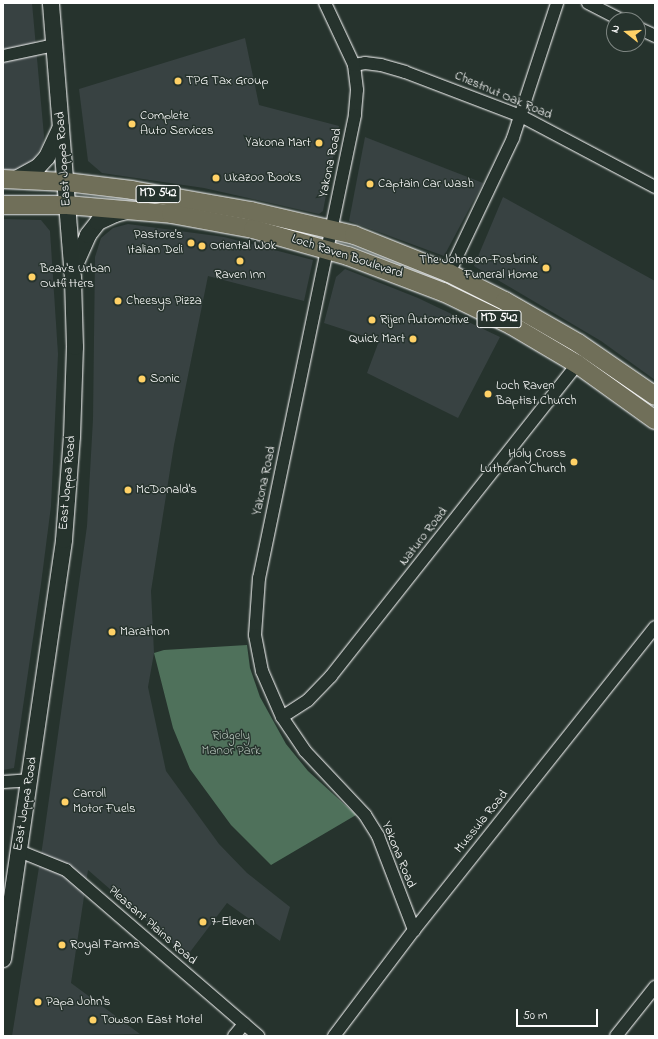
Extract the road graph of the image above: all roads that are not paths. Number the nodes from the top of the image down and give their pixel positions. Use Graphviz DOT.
graph roads {
  1 [pos="51,3"];
  2 [pos="325,3"];
  3 [pos="557,3"];
  4 [pos="588,3"];
  5 [pos="606,12"];
  6 [pos="54,45"];
  7 [pos="3,56"];
  8 [pos="354,65"];
  9 [pos="521,116"];
  10 [pos="61,126"];
  11 [pos="10,179"];
  12 [pos="66,182"];
  13 [pos="655,187"];
  14 [pos="68,204"];
  15 [pos="3,205"];
  16 [pos="135,210"];
  17 [pos="332,230"];
  18 [pos="328,249"];
  19 [pos="72,271"];
  20 [pos="450,273"];
  21 [pos="577,364"];
  22 [pos="655,396"];
  23 [pos="655,420"];
  24 [pos="655,627"];
  25 [pos="282,717"];
  26 [pos="30,780"];
  27 [pos="3,782"];
  28 [pos="19,851"];
  29 [pos="6,923"];
  30 [pos="414,930"];
  31 [pos="3,959"];
  32 [pos="655,987"];
  33 [pos="244,1024"];
  34 [pos="234,1036"];
  35 [pos="258,1036"];
  36 [pos="334,1036"];
  37 [pos="616,1036"];
  1 -- 6 [label="main road, East Joppa Road"];
  2 -- 8 [label="street, Yakona Road"];
  3 -- 9 [label="street"];
  4 -- 5 [label="street"];
  6 -- 7 [label="street"];
  6 -- 10 [label="main road, East Joppa Road"];
  8 -- 9 [label="street, Chestnut Oak Road"];
  8 -- 17 [label="street, Yakona Road"];
  9 -- 13 [label="street, Chestnut Oak Road"];
  9 -- 20 [label="street"];
  10 -- 11 [label="main road"];
  10 -- 12 [label="main road, East Joppa Road"];
  11 -- 12 [label="main road, Loch Raven Boulevard / MD 542"];
  12 -- 14 [label="main road, East Joppa Road"];
  12 -- 17 [label="main road, Loch Raven Boulevard / MD 542"];
  14 -- 15 [label="main road, Loch Raven Boulevard / MD 542"];
  14 -- 16 [label="main road, Loch Raven Boulevard / MD 542"];
  14 -- 19 [label="main road, East Joppa Road"];
  16 -- 18 [label="main road, Loch Raven Boulevard / MD 542"];
  16 -- 19 [label="main road"];
  17 -- 18 [label="street, Yakona Road"];
  17 -- 20 [label="main road, Loch Raven Boulevard / MD 542"];
  18 -- 21 [label="main road, Loch Raven Boulevard / MD 542"];
  18 -- 25 [label="street, Yakona Road"];
  19 -- 26 [label="main road, East Joppa Road"];
  20 -- 22 [label="main road, Loch Raven Boulevard / MD 542"];
  21 -- 23 [label="main road, Loch Raven Boulevard / MD 542"];
  21 -- 25 [label="street, Naturo Road"];
  24 -- 30 [label="street, Mussula Road"];
  25 -- 30 [label="street, Yakona Road"];
  26 -- 27 [label="street"];
  26 -- 28 [label="main road, East Joppa Road"];
  28 -- 29 [label="main road, East Joppa Road"];
  28 -- 33 [label="street, Pleasant Plains Road"];
  29 -- 31 [label="main road, East Joppa Road"];
  30 -- 36 [label="street, Mussula Road"];
  32 -- 37 [label="street"];
  33 -- 34 [label="street"];
  33 -- 35 [label="street, Pleasant Plains Road"];
}
